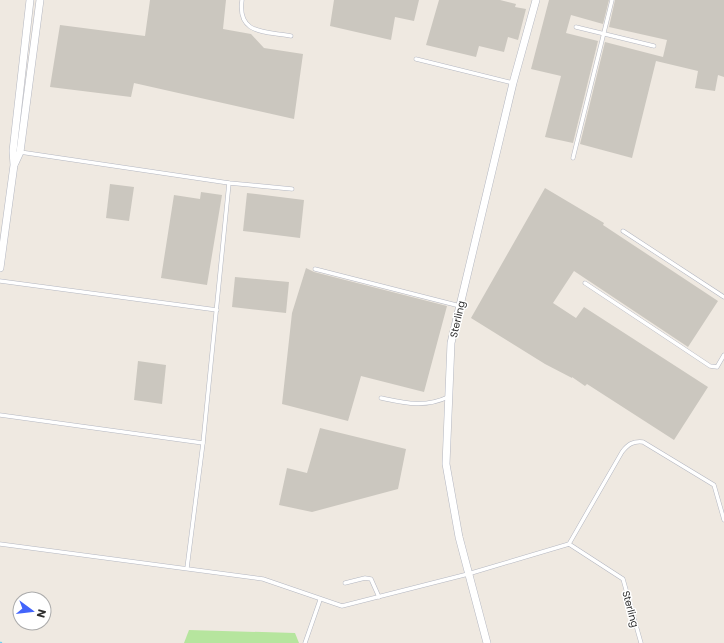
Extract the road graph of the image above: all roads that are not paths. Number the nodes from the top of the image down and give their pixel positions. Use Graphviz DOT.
graph roads {
  1 [pos="30,0"];
  2 [pos="242,0"];
  3 [pos="536,0"];
  4 [pos="612,0"];
  5 [pos="40,1"];
  6 [pos="576,27"];
  7 [pos="604,34"];
  8 [pos="291,36"];
  9 [pos="654,46"];
  10 [pos="416,59"];
  11 [pos="22,72"];
  12 [pos="30,73"];
  13 [pos="513,83"];
  14 [pos="16,151"];
  15 [pos="573,158"];
  16 [pos="229,183"];
  17 [pos="292,189"];
  18 [pos="623,231"];
  19 [pos="0,268"];
  20 [pos="315,269"];
  21 [pos="0,282"];
  22 [pos="585,283"];
  23 [pos="724,297"];
  24 [pos="460,306"];
  25 [pos="217,310"];
  26 [pos="724,355"];
  27 [pos="449,396"];
  28 [pos="381,398"];
  29 [pos="0,415"];
  30 [pos="203,443"];
  31 [pos="724,520"];
  32 [pos="0,544"];
  33 [pos="568,544"];
  34 [pos="187,568"];
  35 [pos="468,574"];
  36 [pos="345,583"];
  37 [pos="379,597"];
  38 [pos="320,600"];
  39 [pos="305,643"];
  40 [pos="487,643"];
  41 [pos="641,643"];
  1 -- 5 [label="street"];
  1 -- 11 [label="street"];
  2 -- 8 [label="lane"];
  3 -- 13 [label="street, Sterling"];
  4 -- 7 [label="lane"];
  5 -- 12 [label="street"];
  6 -- 7 [label="lane"];
  7 -- 9 [label="lane"];
  7 -- 15 [label="lane"];
  10 -- 13 [label="lane"];
  11 -- 12 [label="street"];
  11 -- 14 [label="street"];
  12 -- 14 [label="street"];
  13 -- 24 [label="street, Sterling"];
  14 -- 16 [label="lane"];
  14 -- 19 [label="street"];
  16 -- 17 [label="lane"];
  16 -- 25 [label="lane"];
  18 -- 23 [label="lane"];
  20 -- 24 [label="lane"];
  21 -- 25 [label="lane"];
  22 -- 26 [label="lane"];
  24 -- 27 [label="street, Sterling"];
  25 -- 30 [label="lane"];
  27 -- 28 [label="lane"];
  27 -- 35 [label="street, Sterling"];
  29 -- 30 [label="lane"];
  30 -- 34 [label="lane"];
  31 -- 33 [label="lane"];
  32 -- 34 [label="lane"];
  33 -- 35 [label="lane"];
  33 -- 41 [label="lane, Sterling"];
  34 -- 38 [label="lane"];
  35 -- 37 [label="lane"];
  35 -- 40 [label="street, Sterling"];
  36 -- 37 [label="lane"];
  37 -- 38 [label="lane"];
  38 -- 39 [label="lane"];
}
